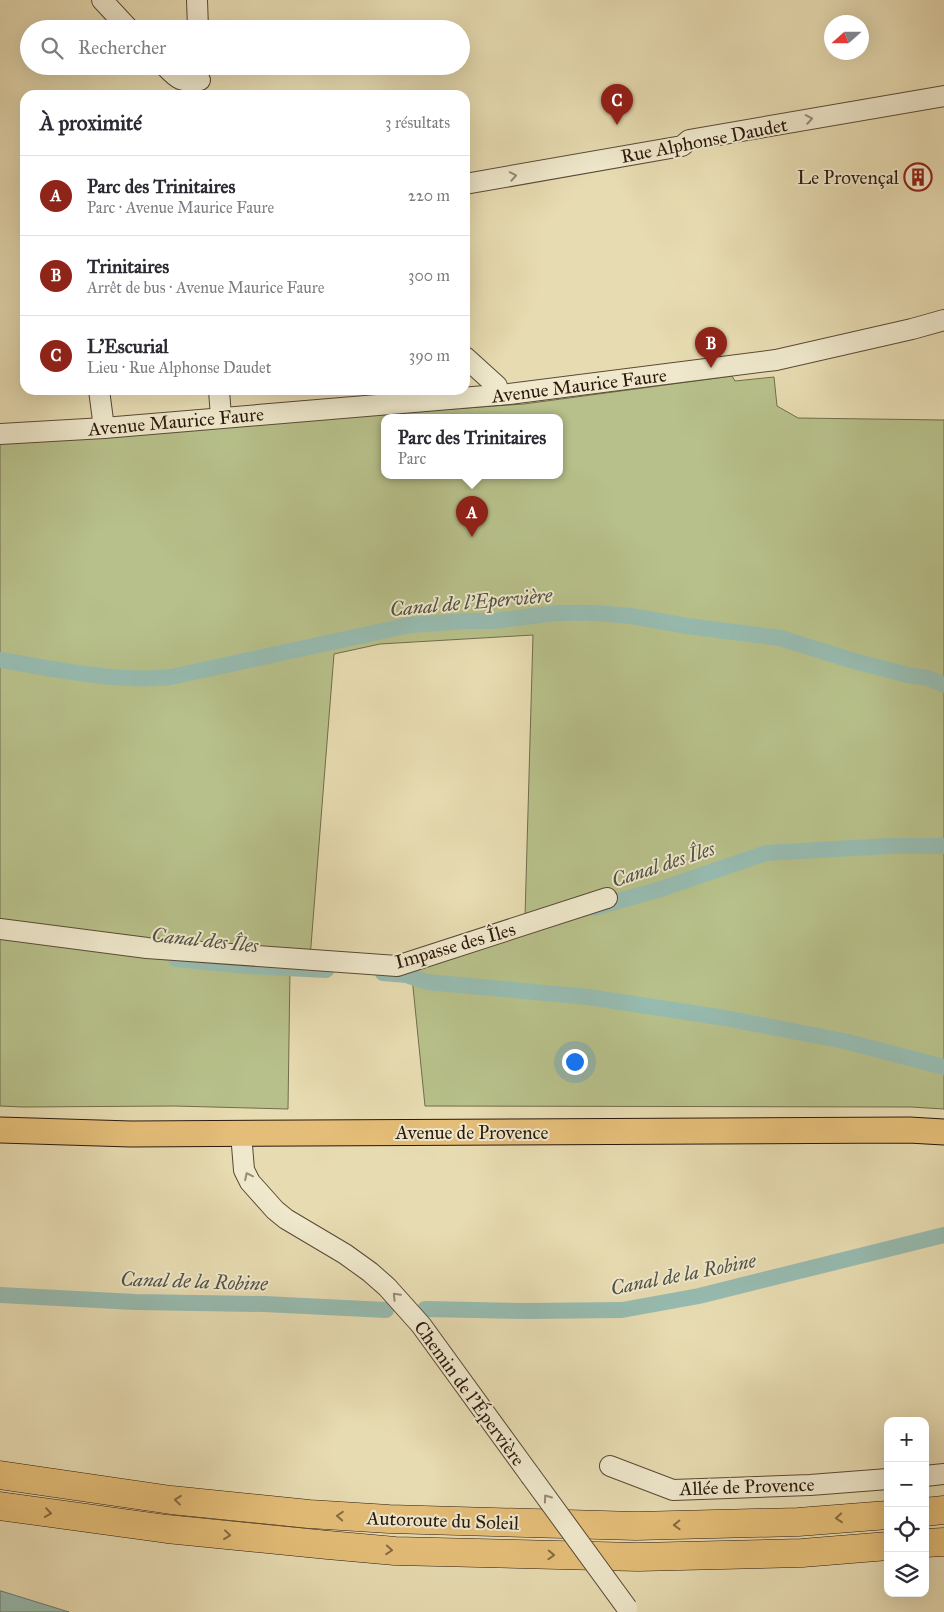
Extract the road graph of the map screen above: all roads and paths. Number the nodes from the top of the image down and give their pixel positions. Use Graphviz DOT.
graph roads {
  1 [pos="102,0"];
  2 [pos="197,0"];
  3 [pos="121,20"];
  4 [pos="198,20"];
  5 [pos="174,75"];
  6 [pos="200,80"];
  7 [pos="944,96"];
  8 [pos="470,183"];
  9 [pos="944,320"];
  10 [pos="470,362"];
  11 [pos="100,395"];
  12 [pos="220,395"];
  13 [pos="499,395"];
  14 [pos="222,417"];
  15 [pos="104,428"];
  16 [pos="0,434"];
  17 [pos="607,898"];
  18 [pos="0,929"];
  19 [pos="0,1130"];
  20 [pos="944,1132"];
  21 [pos="240,1133"];
  22 [pos="610,1466"];
  23 [pos="944,1474"];
  24 [pos="0,1475"];
  25 [pos="929,1476"];
  26 [pos="884,1479"];
  27 [pos="0,1506"];
  28 [pos="944,1510"];
  29 [pos="929,1512"];
  30 [pos="884,1514"];
  31 [pos="944,1542"];
  32 [pos="929,1543"];
  33 [pos="884,1546"];
  34 [pos="628,1610"];
  1 -- 3 [label="street"];
  2 -- 4 [label="street"];
  5 -- 6 [label="street"];
  8 -- 7 [label="street, Rue Alphonse Daudet, one-way"];
  9 -- 13 [label="street, Avenue Maurice Faure"];
  10 -- 13 [label="street"];
  11 -- 15 [label="street"];
  12 -- 14 [label="street"];
  13 -- 14 [label="street, Avenue Maurice Faure"];
  14 -- 15 [label="street, Avenue Maurice Faure"];
  15 -- 16 [label="street, Avenue Maurice Faure"];
  17 -- 18 [label="street, Impasse des Îles"];
  19 -- 21 [label="main road, Avenue de Provence"];
  20 -- 21 [label="main road, Avenue de Provence"];
  34 -- 21 [label="street, Chemin de l'Épervière, one-way, bridge"];
  22 -- 26 [label="street, Allée de Provence"];
  23 -- 25 [label="street"];
  30 -- 24 [label="highway, Autoroute du Soleil, one-way"];
  27 -- 33 [label="highway, Autoroute du Soleil, one-way"];
  28 -- 29 [label="highway"];
  31 -- 32 [label="highway"];
}
